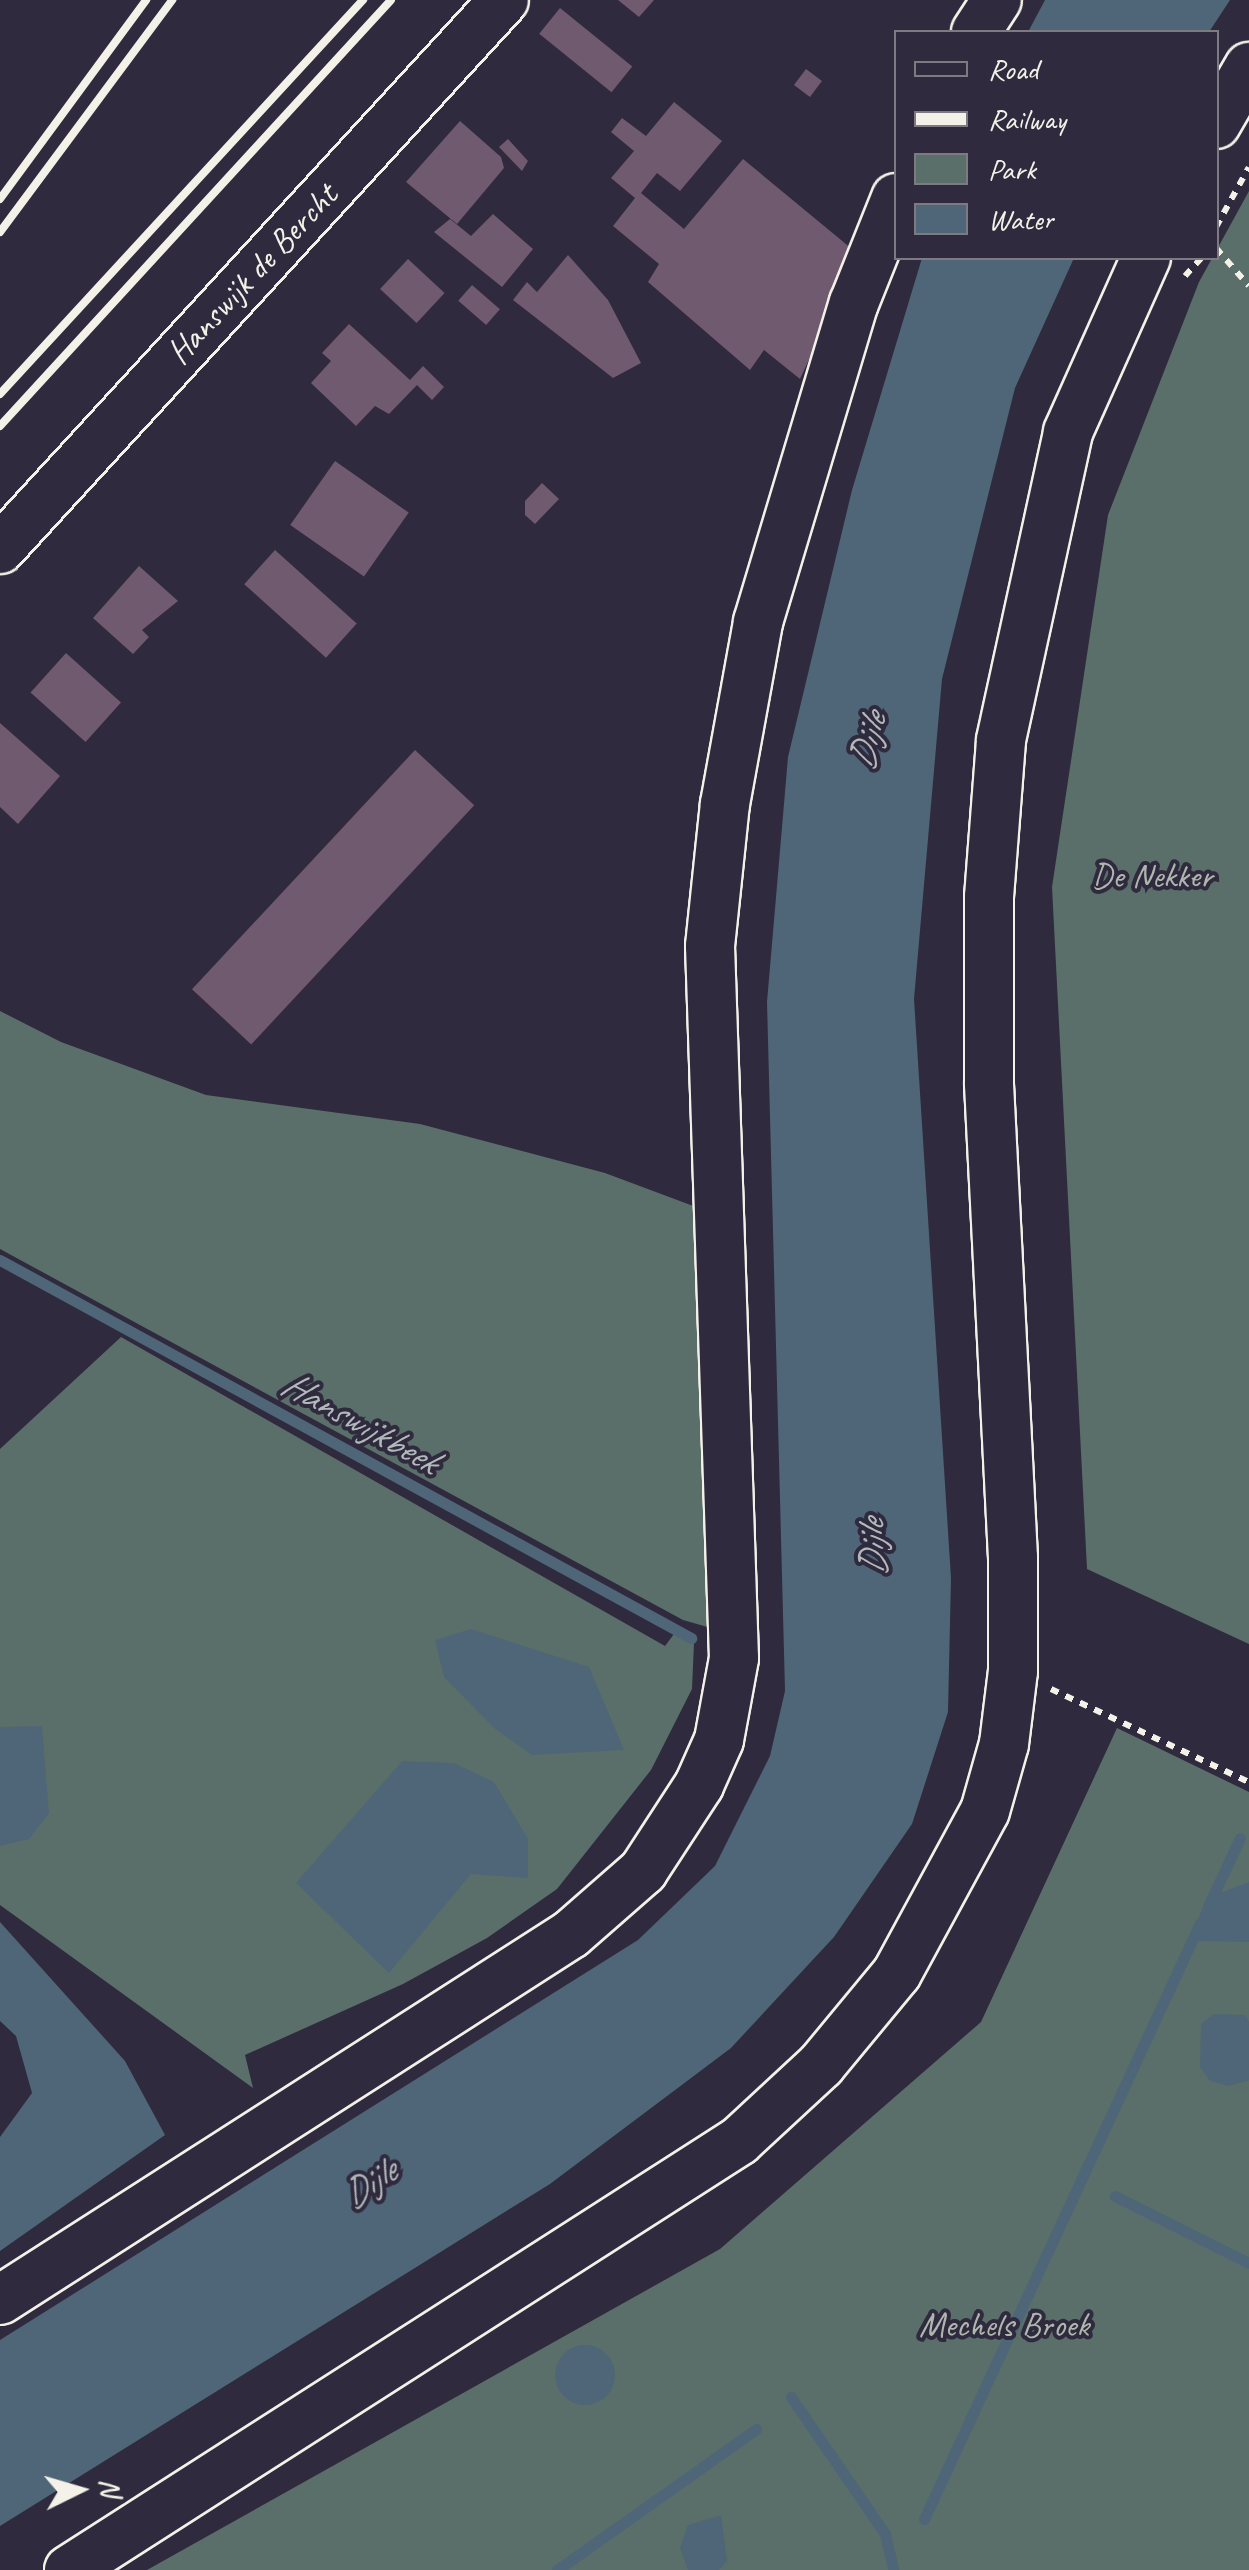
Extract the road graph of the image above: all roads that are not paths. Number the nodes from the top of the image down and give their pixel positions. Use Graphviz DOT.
graph roads {
  1 [pos="504,0"];
  2 [pos="997,0"];
  3 [pos="977,30"];
  4 [pos="1249,68"];
  5 [pos="1219,119"];
  6 [pos="894,203"];
  7 [pos="1145,260"];
  8 [pos="0,550"];
  9 [pos="0,2300"];
  10 [pos="69,2570"];
  1 -- 8 [label="street, Hanswijk de Bercht"];
  2 -- 3 [label="street"];
  4 -- 5 [label="street"];
  6 -- 9 [label="street"];
  7 -- 10 [label="street"];
}
